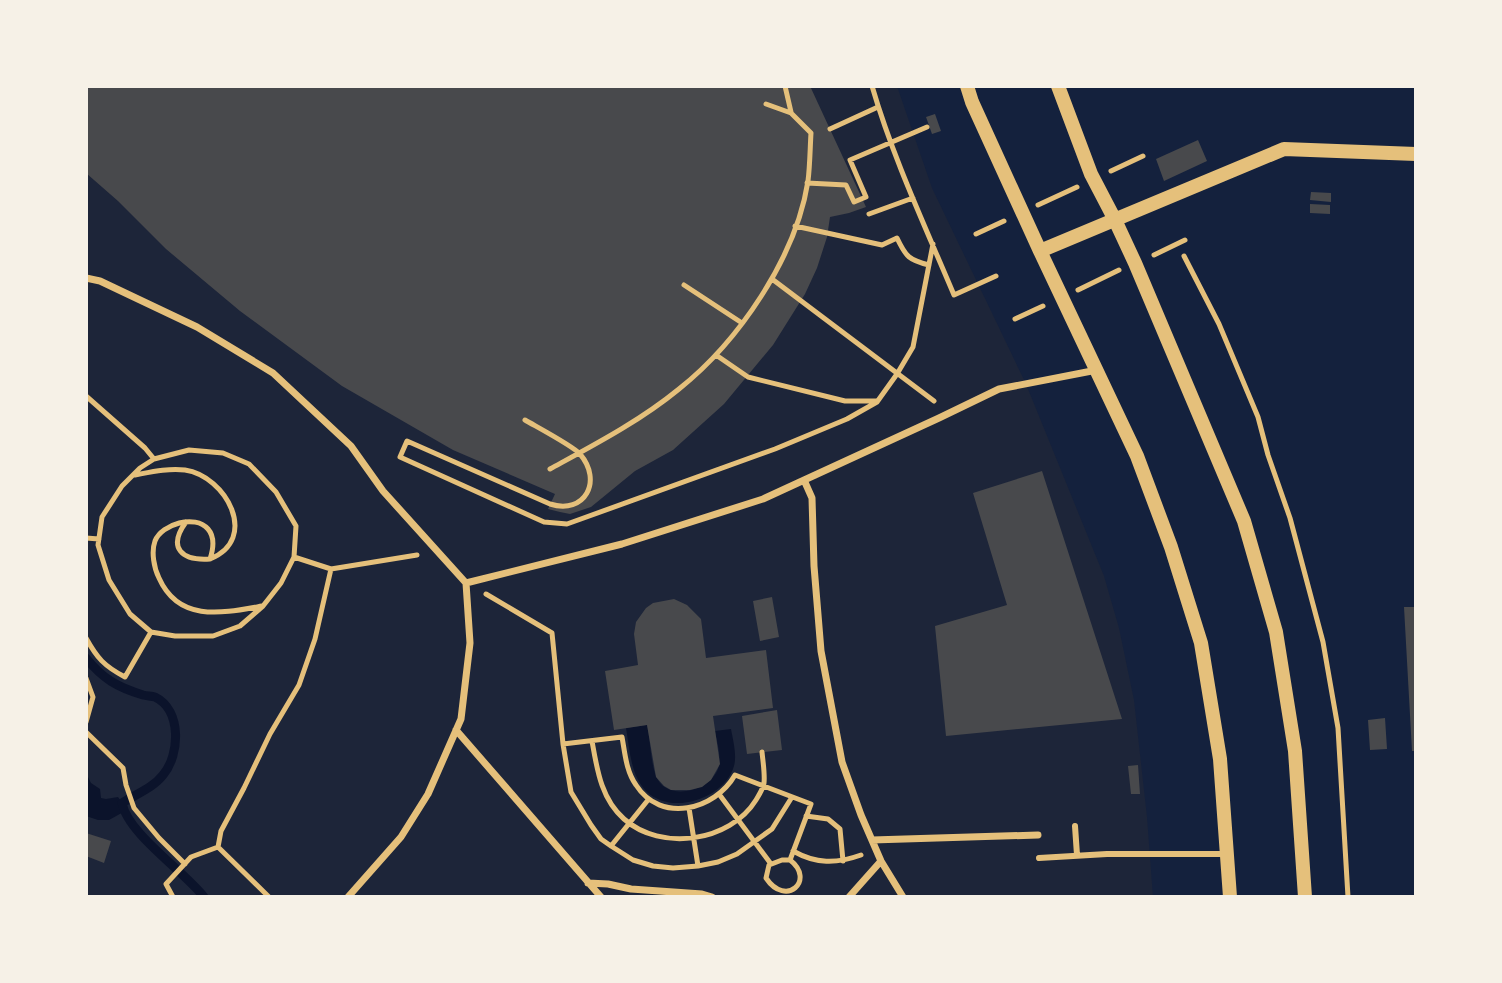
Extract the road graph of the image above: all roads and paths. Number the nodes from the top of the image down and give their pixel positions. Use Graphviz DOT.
graph roads {
  1 [pos="785,86"];
  2 [pos="872,86"];
  3 [pos="967,86"];
  4 [pos="1058,86"];
  5 [pos="766,104"];
  6 [pos="878,107"];
  7 [pos="791,113"];
  8 [pos="927,127"];
  9 [pos="830,129"];
  10 [pos="891,143"];
  11 [pos="1416,154"];
  12 [pos="1143,156"];
  13 [pos="1094,179"];
  14 [pos="807,183"];
  15 [pos="913,198"];
  16 [pos="1022,213"];
  17 [pos="869,214"];
  18 [pos="1115,220"];
  19 [pos="795,226"];
  20 [pos="976,234"];
  21 [pos="1185,240"];
  22 [pos="933,244"];
  23 [pos="1040,251"];
  24 [pos="1184,256"];
  25 [pos="1135,263"];
  26 [pos="929,265"];
  27 [pos="996,276"];
  28 [pos="86,278"];
  29 [pos="772,279"];
  30 [pos="684,285"];
  31 [pos="1062,297"];
  32 [pos="1015,319"];
  33 [pos="742,323"];
  34 [pos="716,355"];
  35 [pos="1097,370"];
  36 [pos="897,374"];
  37 [pos="86,396"];
  38 [pos="877,402"];
  39 [pos="950,413"];
  40 [pos="525,420"];
  41 [pos="580,453"];
  42 [pos="154,459"];
  43 [pos="550,469"];
  44 [pos="132,476"];
  45 [pos="804,480"];
  46 [pos="186,522"];
  47 [pos="86,538"];
  48 [pos="99,539"];
  49 [pos="438,552"];
  50 [pos="294,557"];
  51 [pos="210,559"];
  52 [pos="331,569"];
  53 [pos="466,583"];
  54 [pos="263,606"];
  55 [pos="151,632"];
  56 [pos="86,638"];
  57 [pos="86,678"];
  58 [pos="86,722"];
  59 [pos="456,730"];
  60 [pos="86,732"];
  61 [pos="592,741"];
  62 [pos="563,744"];
  63 [pos="762,752"];
  64 [pos="764,786"];
  65 [pos="719,794"];
  66 [pos="792,797"];
  67 [pos="648,800"];
  68 [pos="689,807"];
  69 [pos="806,816"];
  70 [pos="737,820"];
  71 [pos="629,823"];
  72 [pos="1075,826"];
  73 [pos="1038,835"];
  74 [pos="693,838"];
  75 [pos="754,844"];
  76 [pos="874,844"];
  77 [pos="611,846"];
  78 [pos="218,847"];
  79 [pos="793,851"];
  80 [pos="1227,854"];
  81 [pos="1077,855"];
  82 [pos="1039,858"];
  83 [pos="790,860"];
  84 [pos="843,861"];
  85 [pos="881,861"];
  86 [pos="184,864"];
  87 [pos="771,864"];
  88 [pos="698,866"];
  89 [pos="588,883"];
  90 [pos="173,897"];
  91 [pos="269,897"];
  92 [pos="348,897"];
  93 [pos="601,897"];
  94 [pos="712,897"];
  95 [pos="849,897"];
  96 [pos="903,897"];
  97 [pos="1230,897"];
  98 [pos="1305,897"];
  99 [pos="1348,897"];
  1 -- 7 [label="path"];
  2 -- 6 [label="path"];
  3 -- 16 [label="street"];
  4 -- 13 [label="street"];
  5 -- 7 [label="path"];
  6 -- 9 [label="path"];
  6 -- 10 [label="path"];
  7 -- 14 [label="path"];
  8 -- 10 [label="path"];
  10 -- 14 [label="path"];
  10 -- 15 [label="path"];
  11 -- 18 [label="street"];
  12 -- 13 [label="path"];
  13 -- 16 [label="path"];
  13 -- 18 [label="street"];
  14 -- 19 [label="path"];
  15 -- 17 [label="path"];
  15 -- 22 [label="path"];
  16 -- 20 [label="path"];
  16 -- 23 [label="street"];
  18 -- 23 [label="street"];
  18 -- 25 [label="street"];
  19 -- 26 [label="path"];
  19 -- 29 [label="path"];
  21 -- 25 [label="path"];
  22 -- 26 [label="path"];
  22 -- 27 [label="path"];
  23 -- 31 [label="street"];
  24 -- 99 [label="path"];
  25 -- 31 [label="path"];
  25 -- 98 [label="street"];
  26 -- 36 [label="path"];
  28 -- 49 [label="street"];
  29 -- 33 [label="path"];
  29 -- 36 [label="path"];
  30 -- 33 [label="path"];
  31 -- 32 [label="path"];
  31 -- 35 [label="street"];
  33 -- 34 [label="path"];
  34 -- 38 [label="path"];
  34 -- 41 [label="path"];
  35 -- 39 [label="street"];
  35 -- 80 [label="street"];
  36 -- 38 [label="path"];
  36 -- 39 [label="path"];
  37 -- 42 [label="path"];
  38 -- 41 [label="path"];
  39 -- 45 [label="street"];
  40 -- 41 [label="path"];
  41 -- 43 [label="path"];
  42 -- 44 [label="path"];
  42 -- 50 [label="path"];
  44 -- 48 [label="path"];
  44 -- 51 [label="path"];
  45 -- 53 [label="street"];
  45 -- 76 [label="street"];
  46 -- 51 [label="path"];
  46 -- 51 [label="path"];
  46 -- 54 [label="path"];
  47 -- 48 [label="path"];
  48 -- 55 [label="path"];
  49 -- 52 [label="path"];
  49 -- 53 [label="street"];
  50 -- 52 [label="path"];
  50 -- 54 [label="path"];
  52 -- 78 [label="path"];
  53 -- 59 [label="street"];
  53 -- 62 [label="path"];
  54 -- 55 [label="path"];
  55 -- 56 [label="path"];
  57 -- 58 [label="path"];
  59 -- 89 [label="street"];
  59 -- 92 [label="street"];
  60 -- 86 [label="path"];
  61 -- 62 [label="path"];
  61 -- 67 [label="path"];
  61 -- 71 [label="path"];
  62 -- 77 [label="path"];
  63 -- 64 [label="path"];
  64 -- 65 [label="path"];
  64 -- 66 [label="path"];
  64 -- 70 [label="path"];
  65 -- 68 [label="path"];
  65 -- 70 [label="path"];
  66 -- 69 [label="path"];
  66 -- 75 [label="path"];
  67 -- 68 [label="path"];
  67 -- 71 [label="path"];
  68 -- 74 [label="path"];
  69 -- 79 [label="path"];
  69 -- 84 [label="path"];
  70 -- 74 [label="path"];
  70 -- 75 [label="path"];
  71 -- 74 [label="path"];
  71 -- 77 [label="path"];
  72 -- 81 [label="lane"];
  73 -- 76 [label="street"];
  74 -- 88 [label="path"];
  75 -- 87 [label="path"];
  75 -- 88 [label="path"];
  76 -- 84 [label="path"];
  76 -- 85 [label="street"];
  77 -- 88 [label="path"];
  78 -- 86 [label="path"];
  78 -- 91 [label="path"];
  79 -- 83 [label="path"];
  79 -- 84 [label="path"];
  80 -- 81 [label="lane"];
  80 -- 97 [label="street"];
  81 -- 82 [label="lane"];
  83 -- 87 [label="path"];
  83 -- 87 [label="path"];
  85 -- 95 [label="street"];
  85 -- 96 [label="street"];
  86 -- 90 [label="path"];
  89 -- 93 [label="street"];
  89 -- 94 [label="street"];
}
